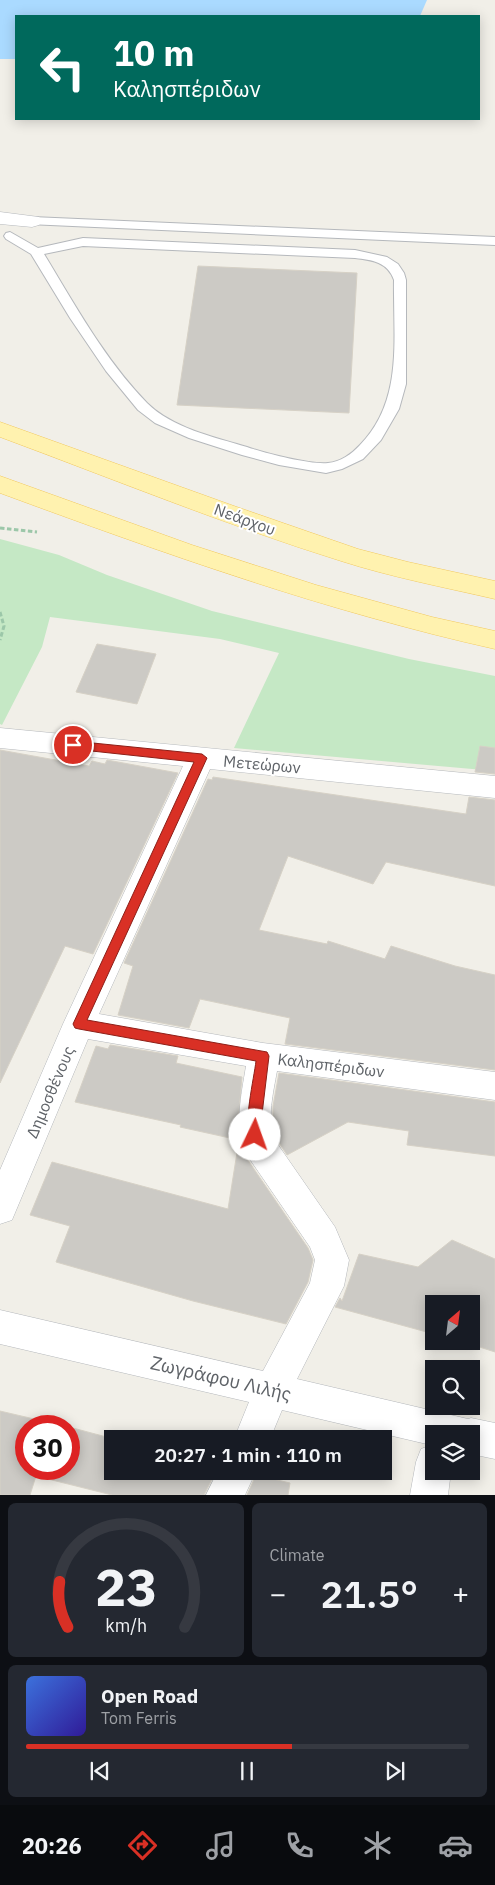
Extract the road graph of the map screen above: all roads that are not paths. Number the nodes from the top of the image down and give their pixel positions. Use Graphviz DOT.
graph roads {
  1 [pos="32,221"];
  2 [pos="3,227"];
  3 [pos="495,241"];
  4 [pos="36,252"];
  5 [pos="0,420"];
  6 [pos="0,429"];
  7 [pos="61,452"];
  8 [pos="0,484"];
  9 [pos="495,590"];
  10 [pos="495,640"];
  11 [pos="0,738"];
  12 [pos="202,758"];
  13 [pos="495,787"];
  14 [pos="79,1024"];
  15 [pos="263,1056"];
  16 [pos="495,1086"];
  17 [pos="0,1209"];
  18 [pos="0,1327"];
  19 [pos="272,1390"];
  20 [pos="256,1430"];
  21 [pos="425,1432"];
  22 [pos="480,1440"];
  23 [pos="495,1441"];
  24 [pos="233,1480"];
  25 [pos="430,1480"];
  26 [pos="225,1495"];
  27 [pos="429,1495"];
  1 -- 2 [label="street"];
  1 -- 3 [label="lane"];
  2 -- 4 [label="lane"];
  4 -- 4 [label="lane"];
  5 -- 7 [label="main road"];
  6 -- 7 [label="main road, Νεάρχου"];
  7 -- 9 [label="main road, Νεάρχου"];
  8 -- 10 [label="main road"];
  11 -- 12 [label="street, Μετεώρων"];
  12 -- 13 [label="street, Μετεώρων"];
  12 -- 14 [label="street, Δημοσθένους"];
  14 -- 15 [label="street, Καλησπέριδων"];
  14 -- 17 [label="street, Δημοσθένους"];
  15 -- 16 [label="street, Καλησπέριδων"];
  15 -- 19 [label="street"];
  18 -- 19 [label="street, Ζωγράφου Λιλής"];
  19 -- 20 [label="street"];
  19 -- 21 [label="street, Ζωγράφου Λιλής"];
  22 -- 23 [label="street, Ζωγράφου Λιλής"];
  24 -- 26 [label="street"];
  25 -- 27 [label="street"];
}
